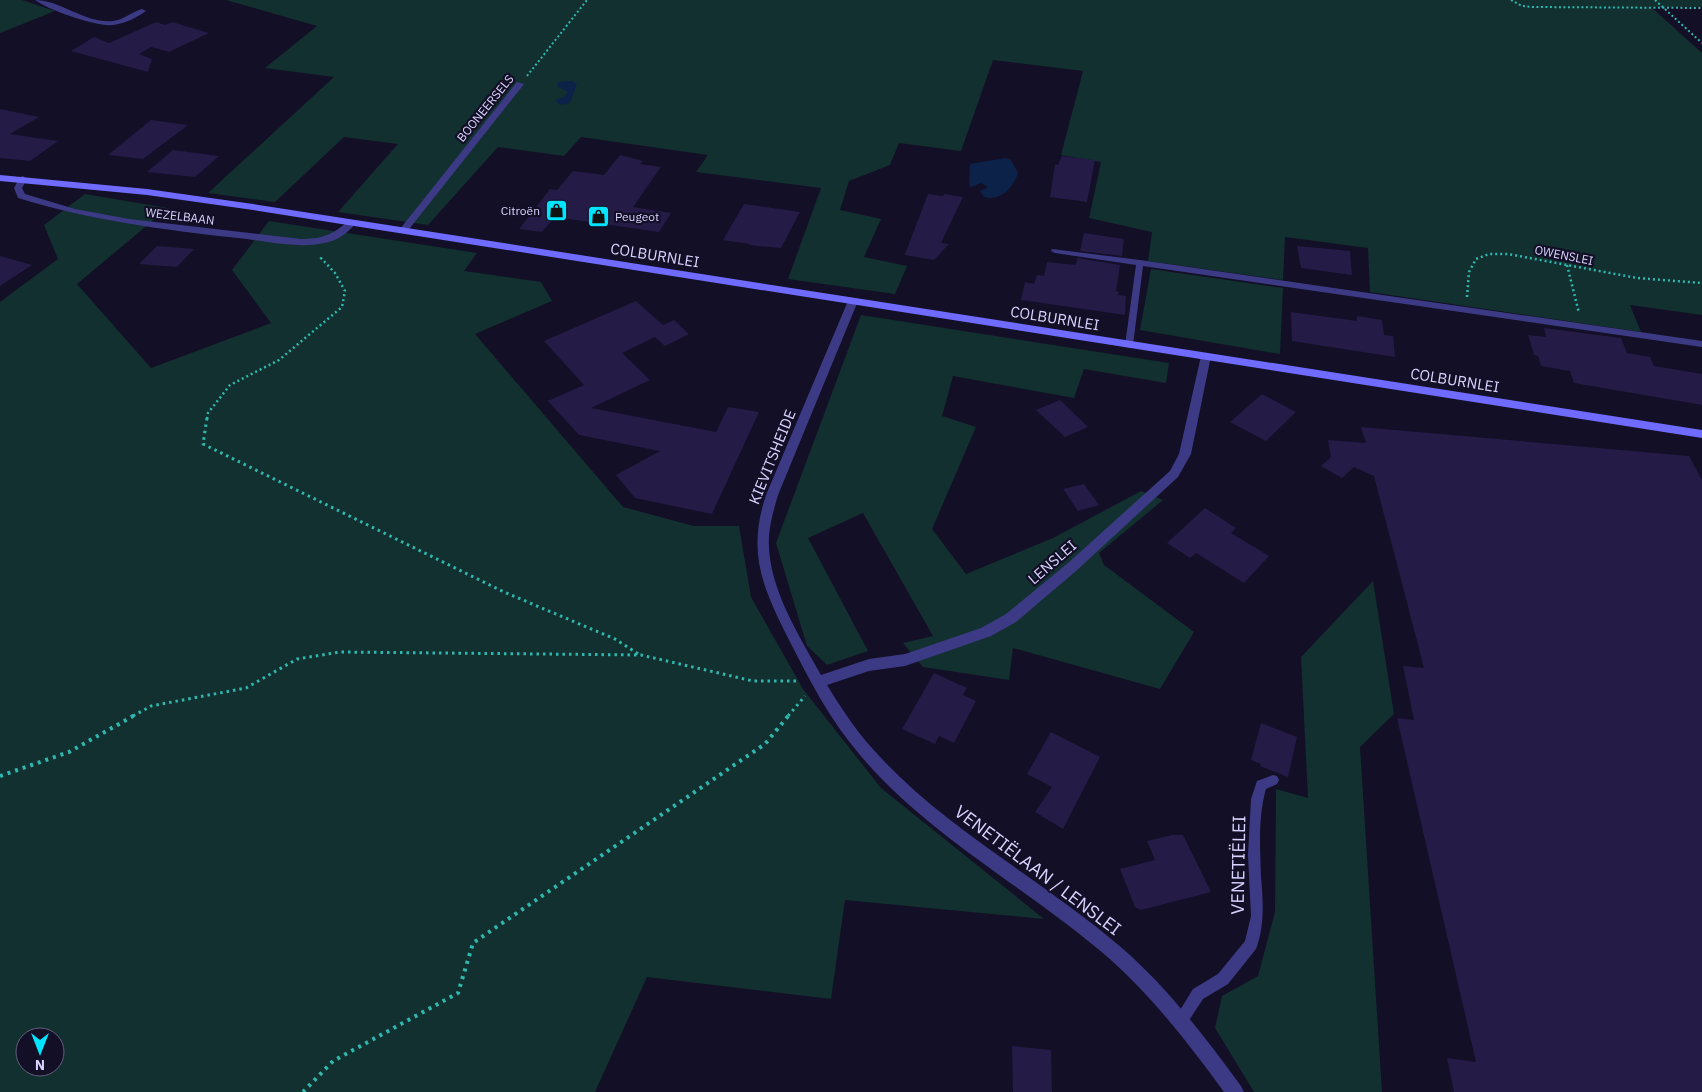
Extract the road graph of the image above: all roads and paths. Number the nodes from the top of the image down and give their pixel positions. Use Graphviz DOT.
graph roads {
  1 [pos="38,0"];
  2 [pos="587,0"];
  3 [pos="1510,0"];
  4 [pos="1655,0"];
  5 [pos="1666,8"];
  6 [pos="1702,8"];
  7 [pos="142,11"];
  8 [pos="1702,43"];
  9 [pos="520,84"];
  10 [pos="0,178"];
  11 [pos="23,179"];
  12 [pos="351,223"];
  13 [pos="403,231"];
  14 [pos="324,241"];
  15 [pos="1055,251"];
  16 [pos="1140,262"];
  17 [pos="1567,265"];
  18 [pos="1702,283"];
  19 [pos="853,301"];
  20 [pos="1466,310"];
  21 [pos="1583,327"];
  22 [pos="1702,344"];
  23 [pos="1129,345"];
  24 [pos="1206,356"];
  25 [pos="1702,434"];
  26 [pos="641,656"];
  27 [pos="816,682"];
  28 [pos="0,776"];
  29 [pos="1273,780"];
  30 [pos="1181,1020"];
  31 [pos="303,1092"];
  32 [pos="1235,1092"];
  1 -- 7 [label="street"];
  2 -- 9 [label="path, BOONEERSELS"];
  3 -- 5 [label="path"];
  4 -- 5 [label="path"];
  5 -- 6 [label="path"];
  5 -- 8 [label="path"];
  9 -- 13 [label="street, BOONEERSELS"];
  10 -- 11 [label="street, WEZELBAAN"];
  11 -- 12 [label="street, WEZELBAAN"];
  11 -- 14 [label="street, WEZELBAAN"];
  12 -- 13 [label="street, WEZELBAAN"];
  12 -- 14 [label="street"];
  13 -- 19 [label="street, COLBURNLEI"];
  14 -- 26 [label="path"];
  15 -- 16 [label="lane"];
  16 -- 20 [label="lane"];
  16 -- 23 [label="lane"];
  17 -- 18 [label="path, OWENSLEI"];
  17 -- 20 [label="path, OWENSLEI"];
  17 -- 21 [label="path"];
  19 -- 23 [label="street, COLBURNLEI"];
  19 -- 27 [label="street, KIEVITSHEIDE"];
  20 -- 21 [label="lane"];
  21 -- 22 [label="lane"];
  23 -- 24 [label="street, COLBURNLEI"];
  24 -- 25 [label="street, COLBURNLEI"];
  24 -- 27 [label="street, LENSLEI"];
  26 -- 27 [label="path"];
  26 -- 28 [label="path"];
  27 -- 30 [label="street, VENETIËLAAN / LENSLEI"];
  27 -- 31 [label="path"];
  29 -- 30 [label="lane, VENETIËLEI"];
  30 -- 32 [label="street, VENETIËLAAN / LENSLEI"];
}
